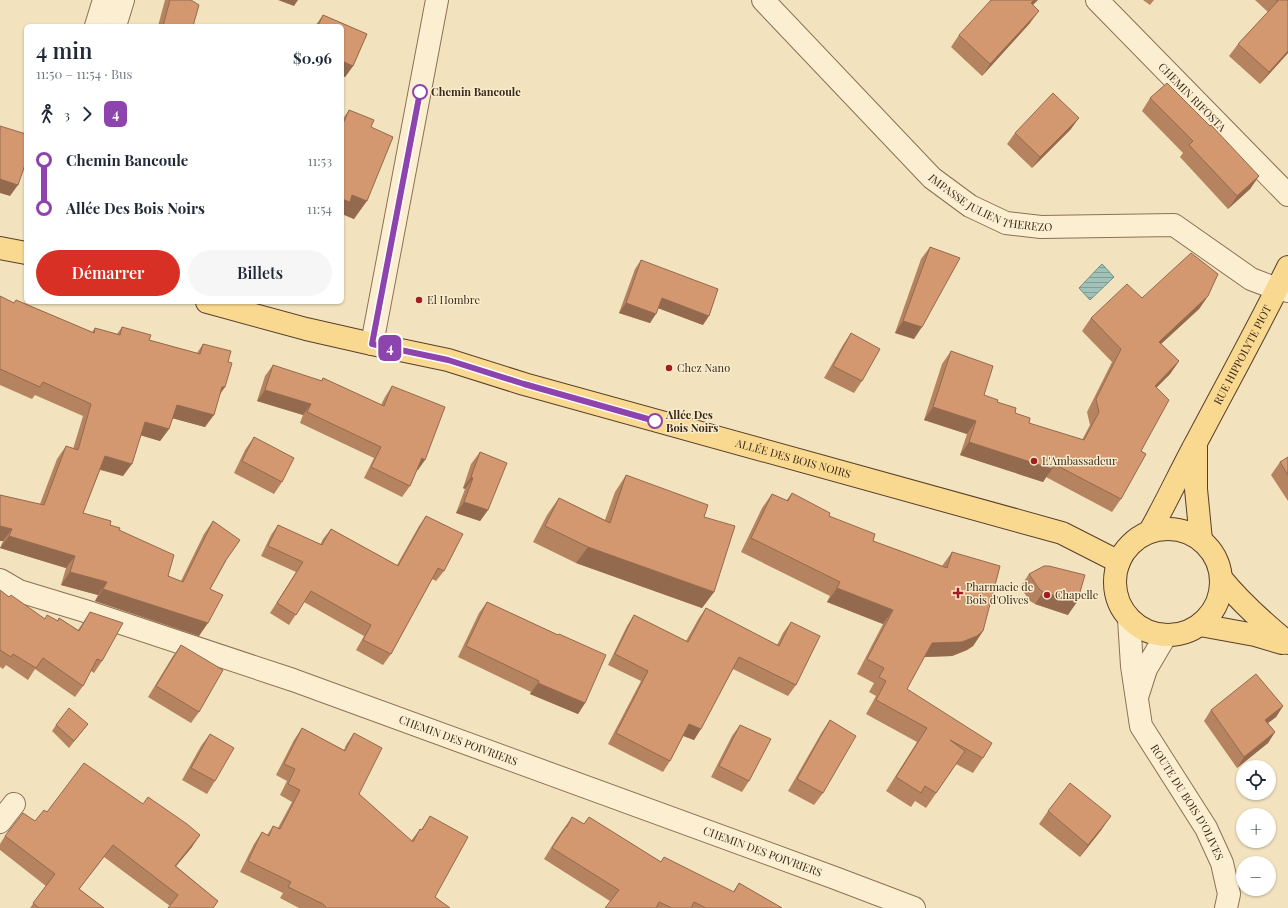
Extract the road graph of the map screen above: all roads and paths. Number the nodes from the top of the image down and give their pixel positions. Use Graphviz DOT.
graph roads {
  1 [pos="104,0"];
  2 [pos="122,0"];
  3 [pos="437,0"];
  4 [pos="763,0"];
  5 [pos="1097,0"];
  6 [pos="97,24"];
  7 [pos="116,24"];
  8 [pos="1288,195"];
  9 [pos="0,248"];
  10 [pos="24,253"];
  11 [pos="1288,267"];
  12 [pos="1283,290"];
  13 [pos="214,304"];
  14 [pos="372,344"];
  15 [pos="1196,441"];
  16 [pos="1150,531"];
  17 [pos="1201,540"];
  18 [pos="1118,562"];
  19 [pos="1221,578"];
  20 [pos="0,580"];
  21 [pos="1129,619"];
  22 [pos="1200,625"];
  23 [pos="1166,635"];
  24 [pos="1288,644"];
  25 [pos="1137,699"];
  26 [pos="14,804"];
  27 [pos="0,822"];
  28 [pos="914,908"];
  29 [pos="1226,908"];
  1 -- 6 [label="street"];
  2 -- 7 [label="street"];
  3 -- 14 [label="street"];
  4 -- 12 [label="street, IMPASSE JULIEN THEREZO"];
  5 -- 8 [label="street, CHEMIN RIFOSTA"];
  9 -- 10 [label="main road"];
  11 -- 12 [label="main road, RUE HIPPOLYTE PIOT"];
  12 -- 15 [label="main road, RUE HIPPOLYTE PIOT"];
  13 -- 14 [label="main road, ALLÉE DES BOIS NOIRS"];
  14 -- 18 [label="main road, ALLÉE DES BOIS NOIRS"];
  15 -- 16 [label="main road, RUE HIPPOLYTE PIOT"];
  15 -- 17 [label="main road, RUE HIPPOLYTE PIOT"];
  16 -- 17 [label="main road"];
  16 -- 18 [label="main road"];
  17 -- 19 [label="main road"];
  18 -- 21 [label="main road"];
  19 -- 22 [label="main road"];
  19 -- 24 [label="main road"];
  20 -- 28 [label="street, CHEMIN DES POIVRIERS"];
  21 -- 23 [label="main road"];
  21 -- 25 [label="street, ROUTE DU BOIS D'OLIVES"];
  22 -- 23 [label="main road"];
  22 -- 24 [label="main road"];
  23 -- 25 [label="street, ROUTE DU BOIS D'OLIVES"];
  25 -- 29 [label="street, ROUTE DU BOIS D'OLIVES"];
  26 -- 27 [label="street"];
}
